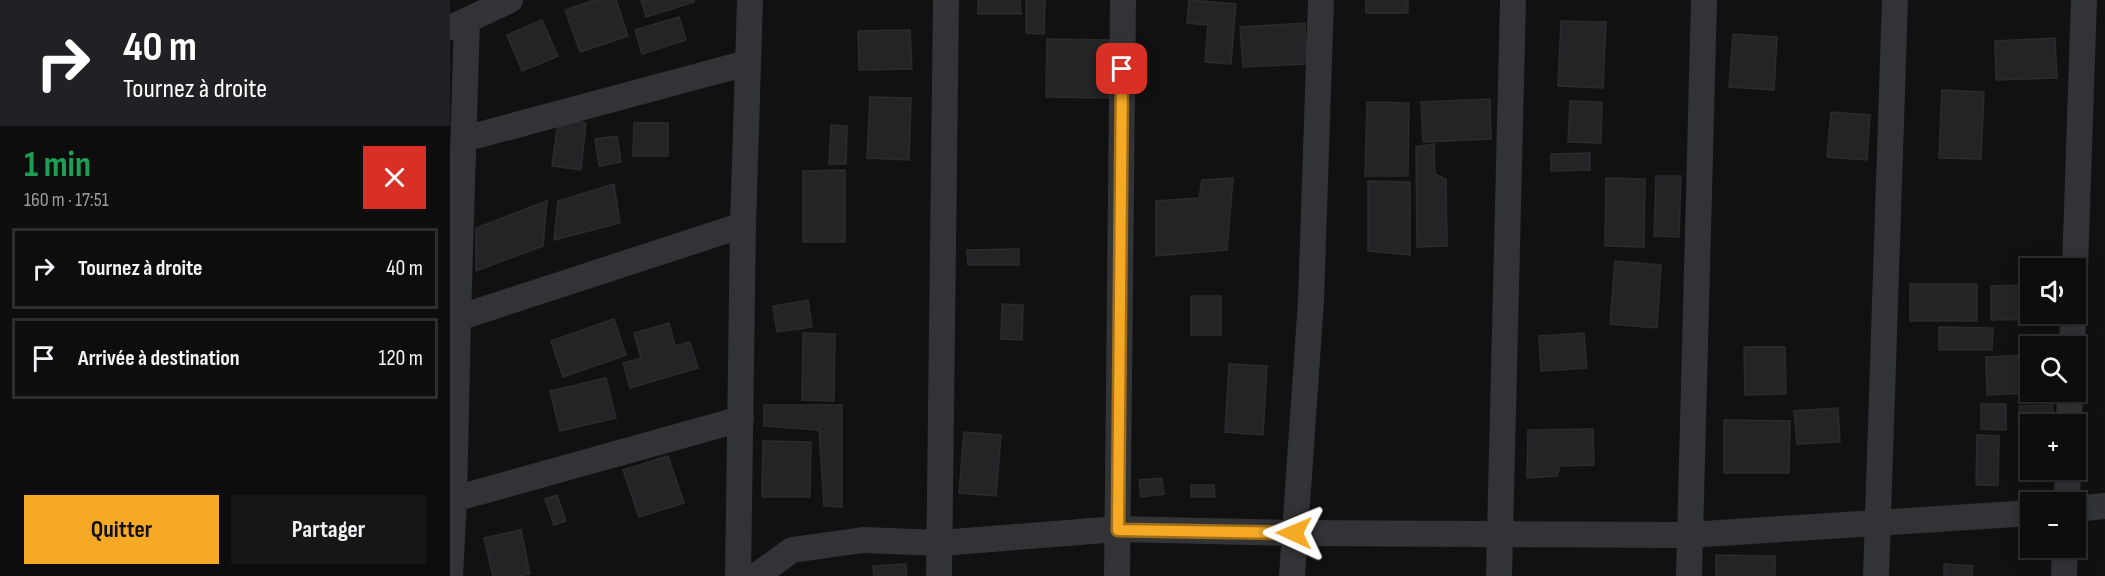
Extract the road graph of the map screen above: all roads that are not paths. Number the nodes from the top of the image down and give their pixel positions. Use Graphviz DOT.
graph roads {
  1 [pos="510,0"];
  2 [pos="750,0"];
  3 [pos="946,0"];
  4 [pos="1123,0"];
  5 [pos="1321,0"];
  6 [pos="1513,0"];
  7 [pos="1704,0"];
  8 [pos="1895,0"];
  9 [pos="2084,0"];
  10 [pos="459,24"];
  11 [pos="747,63"];
  12 [pos="464,139"];
  13 [pos="743,225"];
  14 [pos="2075,258"];
  15 [pos="458,318"];
  16 [pos="741,419"];
  17 [pos="454,499"];
  18 [pos="2105,506"];
  19 [pos="2086,508"];
  20 [pos="2020,514"];
  21 [pos="1877,523"];
  22 [pos="1118,530"];
  23 [pos="1499,532"];
  24 [pos="1294,533"];
  25 [pos="1689,535"];
  26 [pos="941,543"];
  27 [pos="2065,558"];
  28 [pos="450,576"];
  29 [pos="738,576"];
  30 [pos="756,576"];
  31 [pos="939,576"];
  32 [pos="1117,576"];
  33 [pos="1292,576"];
  34 [pos="1499,576"];
  35 [pos="1689,576"];
  36 [pos="1875,576"];
  37 [pos="2064,576"];
  1 -- 10 [label="street"];
  2 -- 11 [label="street"];
  3 -- 26 [label="street"];
  4 -- 22 [label="street"];
  5 -- 24 [label="street"];
  6 -- 23 [label="street"];
  7 -- 25 [label="street"];
  8 -- 21 [label="street"];
  9 -- 14 [label="street"];
  10 -- 12 [label="street"];
  11 -- 12 [label="street"];
  11 -- 13 [label="street"];
  12 -- 15 [label="street"];
  13 -- 15 [label="street"];
  13 -- 16 [label="street"];
  15 -- 17 [label="street"];
  16 -- 17 [label="street"];
  16 -- 29 [label="street"];
  17 -- 28 [label="street"];
  18 -- 19 [label="street"];
  20 -- 21 [label="street"];
  21 -- 25 [label="street"];
  21 -- 36 [label="street"];
  22 -- 24 [label="street"];
  22 -- 26 [label="street"];
  22 -- 32 [label="street"];
  23 -- 24 [label="street"];
  23 -- 25 [label="street"];
  23 -- 34 [label="street"];
  24 -- 33 [label="street"];
  25 -- 35 [label="street"];
  26 -- 30 [label="street"];
  26 -- 31 [label="street"];
  27 -- 37 [label="street"];
}
